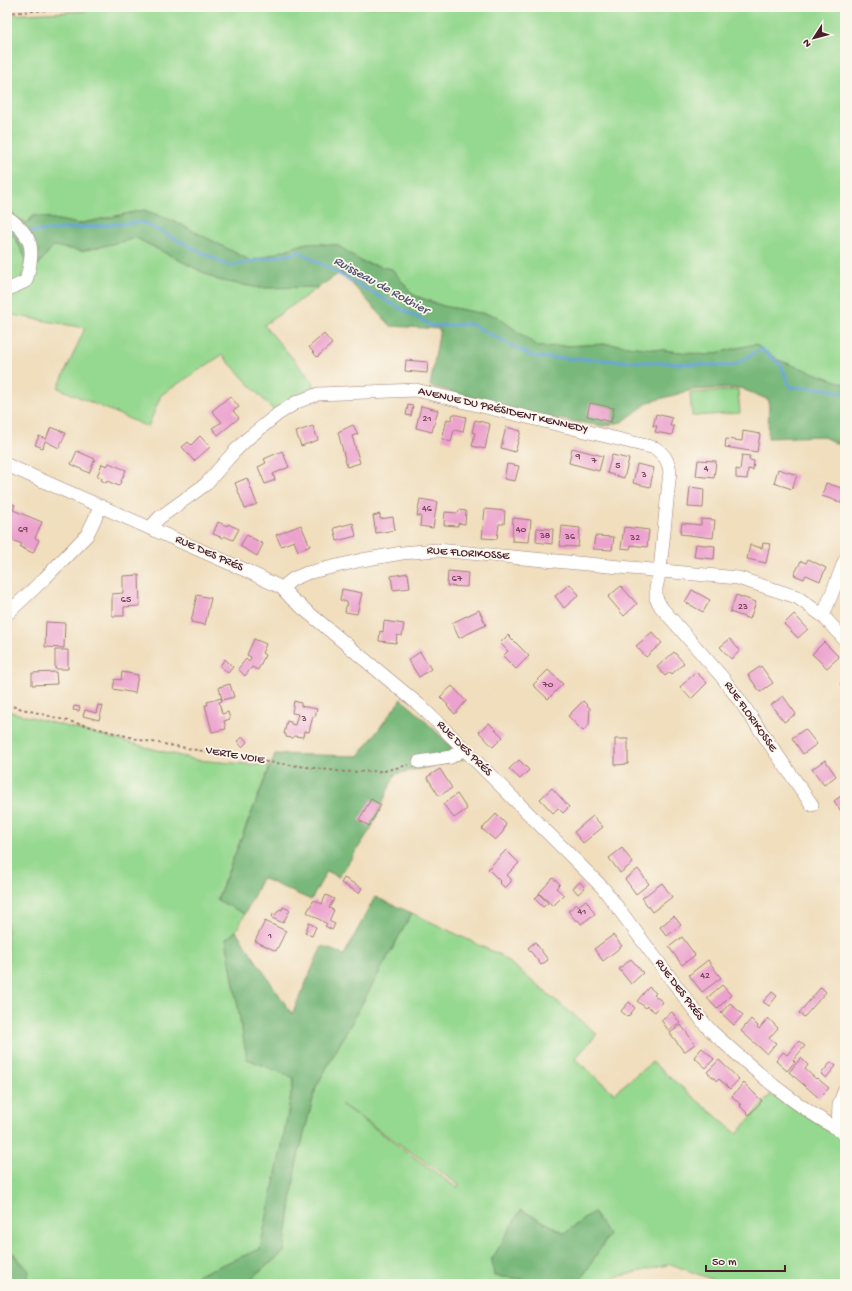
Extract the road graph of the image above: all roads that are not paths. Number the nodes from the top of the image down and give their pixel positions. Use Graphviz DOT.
graph roads {
  1 [pos="7,217"];
  2 [pos="7,290"];
  3 [pos="7,465"];
  4 [pos="101,506"];
  5 [pos="150,528"];
  6 [pos="845,560"];
  7 [pos="660,570"];
  8 [pos="282,588"];
  9 [pos="7,614"];
  10 [pos="823,616"];
  11 [pos="845,640"];
  12 [pos="464,749"];
  13 [pos="419,762"];
  14 [pos="812,805"];
  15 [pos="845,1089"];
  16 [pos="842,1132"];
  1 -- 2 [label="street"];
  3 -- 4 [label="street, RUE DES PRÉS"];
  4 -- 5 [label="street, RUE DES PRÉS"];
  4 -- 9 [label="street"];
  5 -- 7 [label="street, AVENUE DU PRÉSIDENT KENNEDY"];
  5 -- 8 [label="street, RUE DES PRÉS"];
  6 -- 10 [label="street"];
  7 -- 8 [label="street, RUE FLORIKOSSE"];
  7 -- 10 [label="street, RUE FLORIKOSSE"];
  7 -- 14 [label="street, RUE FLORIKOSSE"];
  8 -- 12 [label="street, RUE DES PRÉS"];
  10 -- 11 [label="street, RUE FLORIKOSSE"];
  12 -- 13 [label="street"];
  12 -- 16 [label="street, RUE DES PRÉS"];
  15 -- 16 [label="street"];
}
